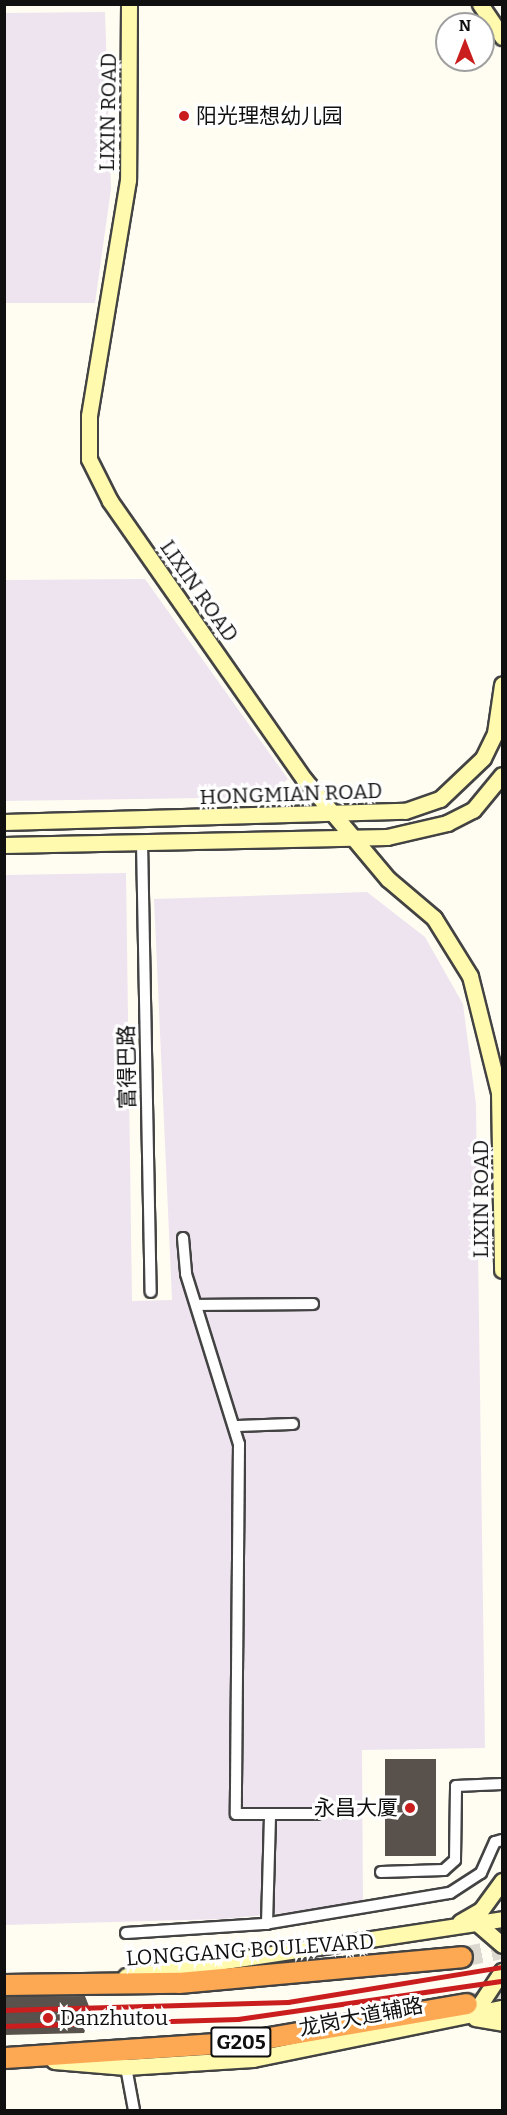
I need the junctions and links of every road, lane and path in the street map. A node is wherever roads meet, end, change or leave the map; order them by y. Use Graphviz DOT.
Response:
graph roads {
  1 [pos="129,4"];
  2 [pos="480,4"];
  3 [pos="502,38"];
  4 [pos="502,685"];
  5 [pos="502,776"];
  6 [pos="334,815"];
  7 [pos="4,822"];
  8 [pos="353,838"];
  9 [pos="141,842"];
  10 [pos="4,844"];
  11 [pos="502,1129"];
  12 [pos="183,1238"];
  13 [pos="502,1270"];
  14 [pos="151,1292"];
  15 [pos="314,1304"];
  16 [pos="196,1305"];
  17 [pos="293,1424"];
  18 [pos="236,1426"];
  19 [pos="502,1784"];
  20 [pos="270,1814"];
  21 [pos="317,1814"];
  22 [pos="502,1840"];
  23 [pos="381,1872"];
  24 [pos="502,1881"];
  25 [pos="502,1919"];
  26 [pos="477,1923"];
  27 [pos="267,1924"];
  28 [pos="438,1930"];
  29 [pos="126,1933"];
  30 [pos="502,1945"];
  31 [pos="462,1957"];
  32 [pos="502,1971"];
  33 [pos="52,1983"];
  34 [pos="4,1985"];
  35 [pos="502,2008"];
  36 [pos="467,2012"];
  37 [pos="502,2023"];
  38 [pos="8,2058"];
  39 [pos="126,2067"];
  40 [pos="134,2110"];
  1 -- 6 [label="main road, LIXIN ROAD"];
  2 -- 3 [label="main road"];
  4 -- 6 [label="main road, HONGMIAN ROAD"];
  5 -- 8 [label="main road, HONGMIAN ROAD"];
  6 -- 7 [label="main road, HONGMIAN ROAD"];
  6 -- 8 [label="main road, LIXIN ROAD"];
  8 -- 9 [label="main road, HONGMIAN ROAD"];
  8 -- 11 [label="main road, LIXIN ROAD"];
  9 -- 10 [label="main road, HONGMIAN ROAD"];
  9 -- 14 [label="street, 富得巴路"];
  11 -- 13 [label="main road, LIXIN ROAD"];
  12 -- 16 [label="street"];
  15 -- 16 [label="street"];
  16 -- 18 [label="street"];
  17 -- 18 [label="street"];
  18 -- 20 [label="street"];
  19 -- 23 [label="street"];
  20 -- 21 [label="street"];
  20 -- 27 [label="street"];
  22 -- 27 [label="street"];
  24 -- 28 [label="main road"];
  25 -- 26 [label="main road"];
  26 -- 28 [label="main road"];
  26 -- 30 [label="main road"];
  27 -- 29 [label="street"];
  28 -- 33 [label="main road"];
  31 -- 33 [label="highway, LONGGANG BOULEVARD"];
  32 -- 36 [label="main road"];
  33 -- 34 [label="highway, LONGGANG BOULEVARD"];
  35 -- 36 [label="main road, 龙岗大道辅路"];
  36 -- 37 [label="main road"];
  36 -- 38 [label="highway, G205"];
  36 -- 39 [label="main road, 龙岗大道辅路"];
  38 -- 39 [label="main road, 龙岗大道辅路"];
  39 -- 40 [label="street"];
}
